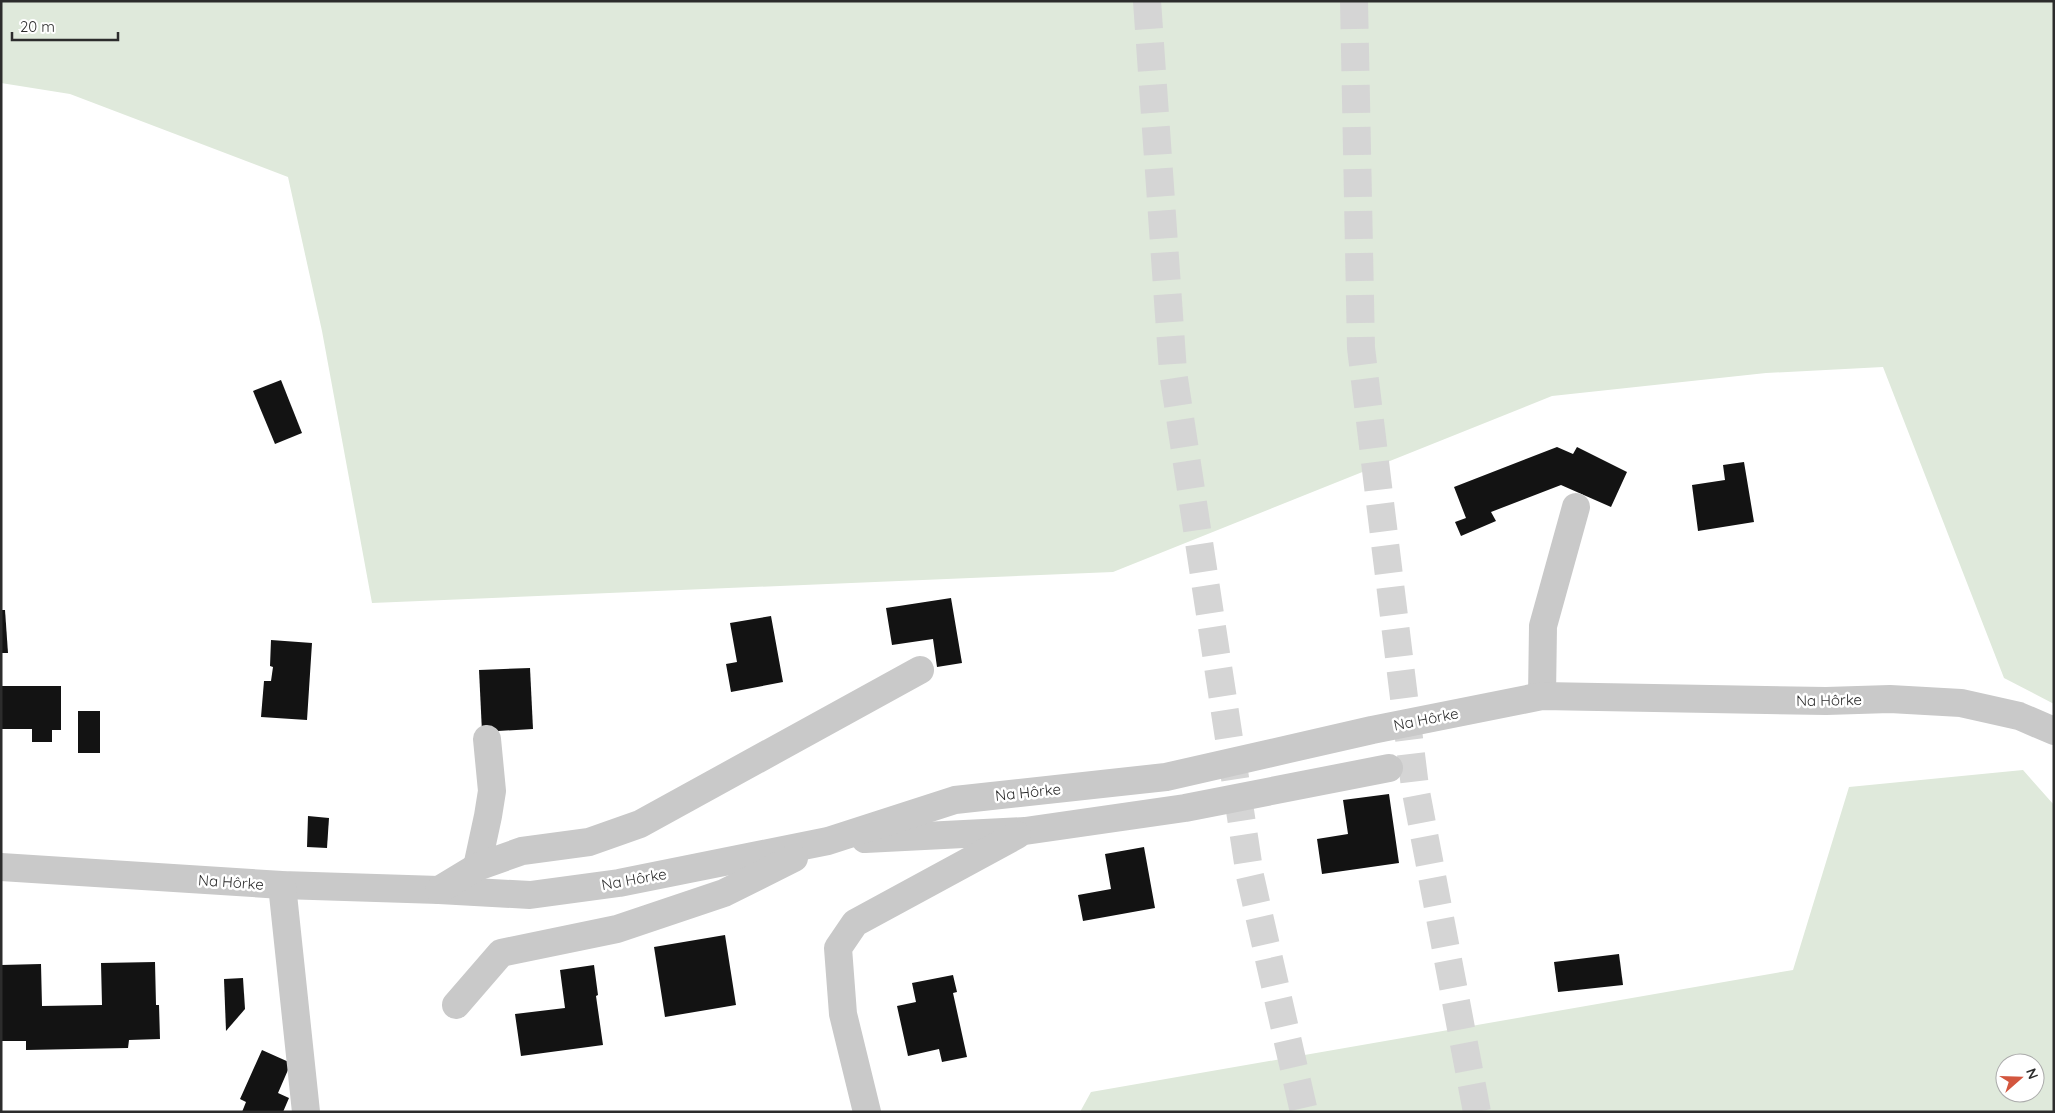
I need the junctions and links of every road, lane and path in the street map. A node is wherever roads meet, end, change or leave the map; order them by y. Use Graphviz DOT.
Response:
graph roads {
  1 [pos="1576,507"];
  2 [pos="920,670"];
  3 [pos="1542,696"];
  4 [pos="2054,732"];
  5 [pos="487,739"];
  6 [pos="1389,768"];
  7 [pos="1025,831"];
  8 [pos="828,842"];
  9 [pos="477,866"];
  10 [pos="1,867"];
  11 [pos="282,885"];
  12 [pos="439,890"];
  13 [pos="456,1005"];
  14 [pos="306,1112"];
  15 [pos="867,1112"];
  1 -- 3 [label="street"];
  2 -- 9 [label="street"];
  3 -- 4 [label="street, Na Hôrke"];
  3 -- 8 [label="street, Na Hôrke"];
  5 -- 9 [label="street"];
  6 -- 7 [label="street"];
  7 -- 8 [label="street"];
  7 -- 15 [label="street"];
  8 -- 12 [label="street, Na Hôrke"];
  8 -- 13 [label="street"];
  9 -- 12 [label="street"];
  10 -- 11 [label="street, Na Hôrke"];
  11 -- 12 [label="street, Na Hôrke"];
  11 -- 14 [label="street"];
}
